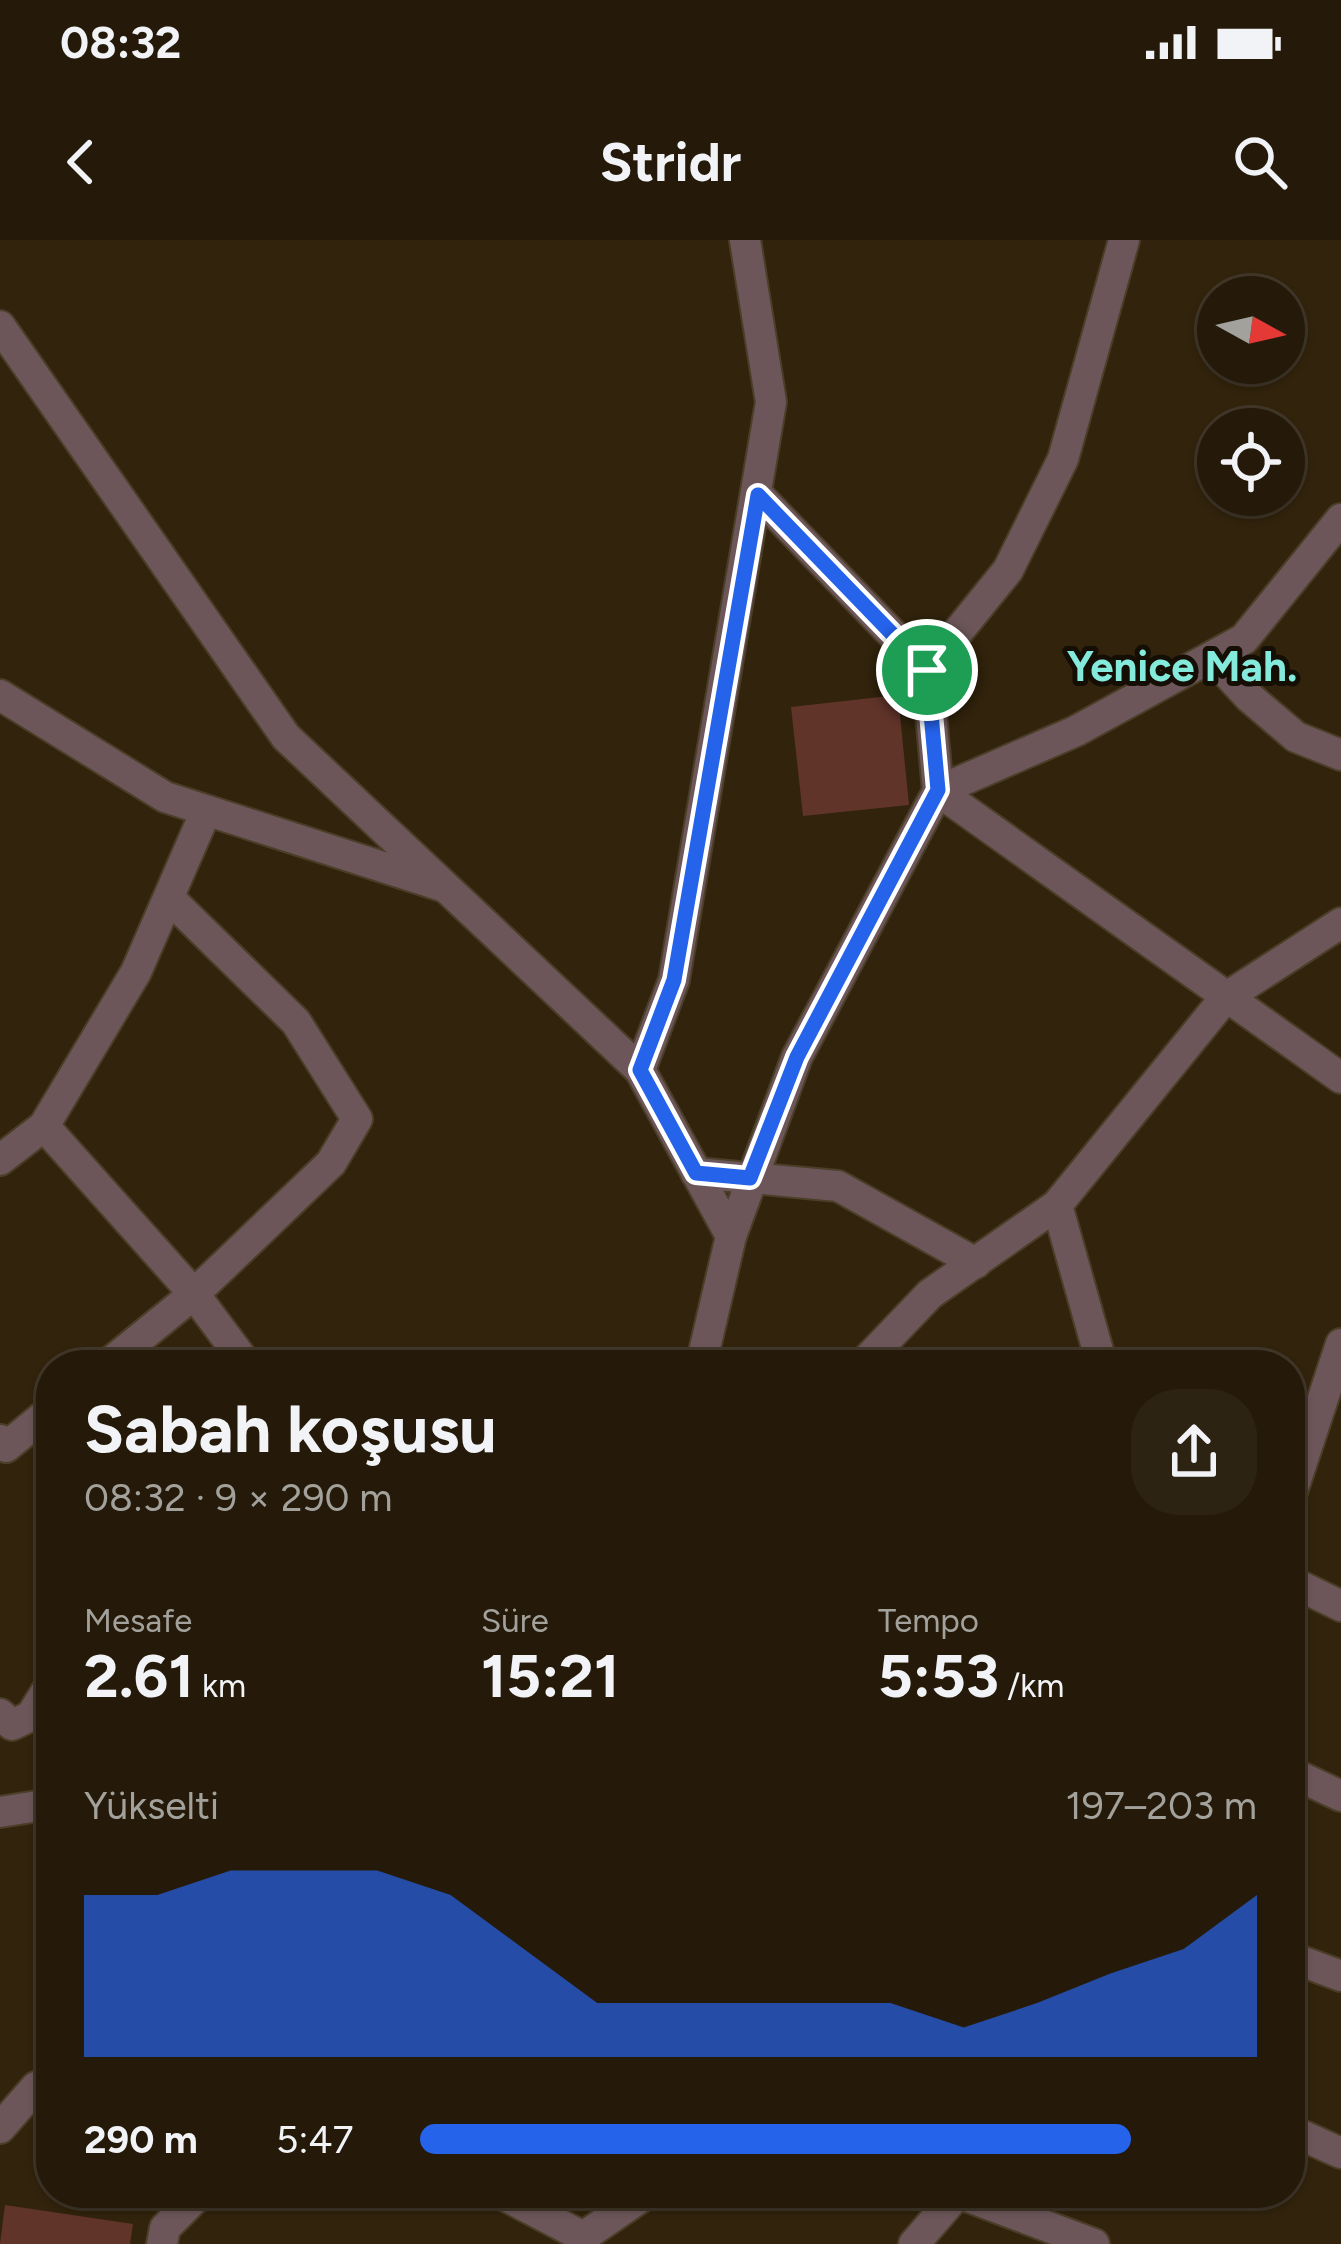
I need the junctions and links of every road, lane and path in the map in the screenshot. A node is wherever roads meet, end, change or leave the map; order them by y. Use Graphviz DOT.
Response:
graph roads {
  1 [pos="745,240"];
  2 [pos="1124,240"];
  3 [pos="0,326"];
  4 [pos="758,495"];
  5 [pos="1341,519"];
  6 [pos="1212,657"];
  7 [pos="927,670"];
  8 [pos="0,695"];
  9 [pos="1341,755"];
  10 [pos="938,790"];
  11 [pos="206,811"];
  12 [pos="446,887"];
  13 [pos="169,898"];
  14 [pos="1341,922"];
  15 [pos="1225,998"];
  16 [pos="640,1070"];
  17 [pos="1341,1078"];
  18 [pos="44,1126"];
  19 [pos="0,1160"];
  20 [pos="696,1173"];
  21 [pos="750,1178"];
  22 [pos="1058,1205"];
  23 [pos="731,1237"];
  24 [pos="976,1262"];
  25 [pos="194,1294"];
  26 [pos="1341,1344"];
  27 [pos="125,1350"];
  28 [pos="237,1350"];
  29 [pos="705,1350"];
  30 [pos="876,1350"];
  31 [pos="1098,1350"];
  32 [pos="36,1423"];
  33 [pos="1328,1429"];
  34 [pos="0,1441"];
  35 [pos="1305,1471"];
  36 [pos="1305,1588"];
  37 [pos="1341,1606"];
  38 [pos="36,1708"];
  39 [pos="0,1714"];
  40 [pos="1305,1779"];
  41 [pos="1341,1796"];
  42 [pos="36,1806"];
  43 [pos="0,1811"];
  44 [pos="1305,1963"];
  45 [pos="1341,1976"];
  46 [pos="36,2087"];
  47 [pos="0,2128"];
  48 [pos="1305,2137"];
  49 [pos="1341,2153"];
  50 [pos="190,2208"];
  51 [pos="528,2208"];
  52 [pos="627,2208"];
  53 [pos="947,2208"];
  54 [pos="998,2208"];
  55 [pos="169,2239"];
  56 [pos="923,2240"];
  57 [pos="582,2241"];
  58 [pos="1094,2244"];
  1 -- 4 [label="street"];
  2 -- 7 [label="street"];
  3 -- 12 [label="street"];
  4 -- 7 [label="street"];
  4 -- 16 [label="street"];
  5 -- 6 [label="street"];
  6 -- 9 [label="street"];
  6 -- 10 [label="street"];
  7 -- 10 [label="street"];
  8 -- 11 [label="street"];
  10 -- 15 [label="street"];
  10 -- 21 [label="street"];
  11 -- 12 [label="street"];
  11 -- 13 [label="street"];
  12 -- 16 [label="street"];
  13 -- 18 [label="street"];
  13 -- 25 [label="street"];
  14 -- 15 [label="street"];
  15 -- 17 [label="street"];
  15 -- 22 [label="street"];
  16 -- 20 [label="street"];
  18 -- 19 [label="street"];
  18 -- 25 [label="street"];
  20 -- 21 [label="street"];
  20 -- 23 [label="street"];
  21 -- 23 [label="street"];
  21 -- 24 [label="street"];
  22 -- 24 [label="street"];
  22 -- 31 [label="street"];
  23 -- 29 [label="street"];
  24 -- 30 [label="street"];
  25 -- 27 [label="street"];
  25 -- 28 [label="street"];
  26 -- 33 [label="street"];
  32 -- 34 [label="street"];
  33 -- 35 [label="street"];
  36 -- 37 [label="street"];
  38 -- 39 [label="street"];
  40 -- 41 [label="street"];
  42 -- 43 [label="street"];
  44 -- 45 [label="street"];
  46 -- 47 [label="street"];
  48 -- 49 [label="street"];
  50 -- 55 [label="street"];
  51 -- 57 [label="street"];
  52 -- 57 [label="street"];
  53 -- 56 [label="street"];
  54 -- 58 [label="street"];
}
